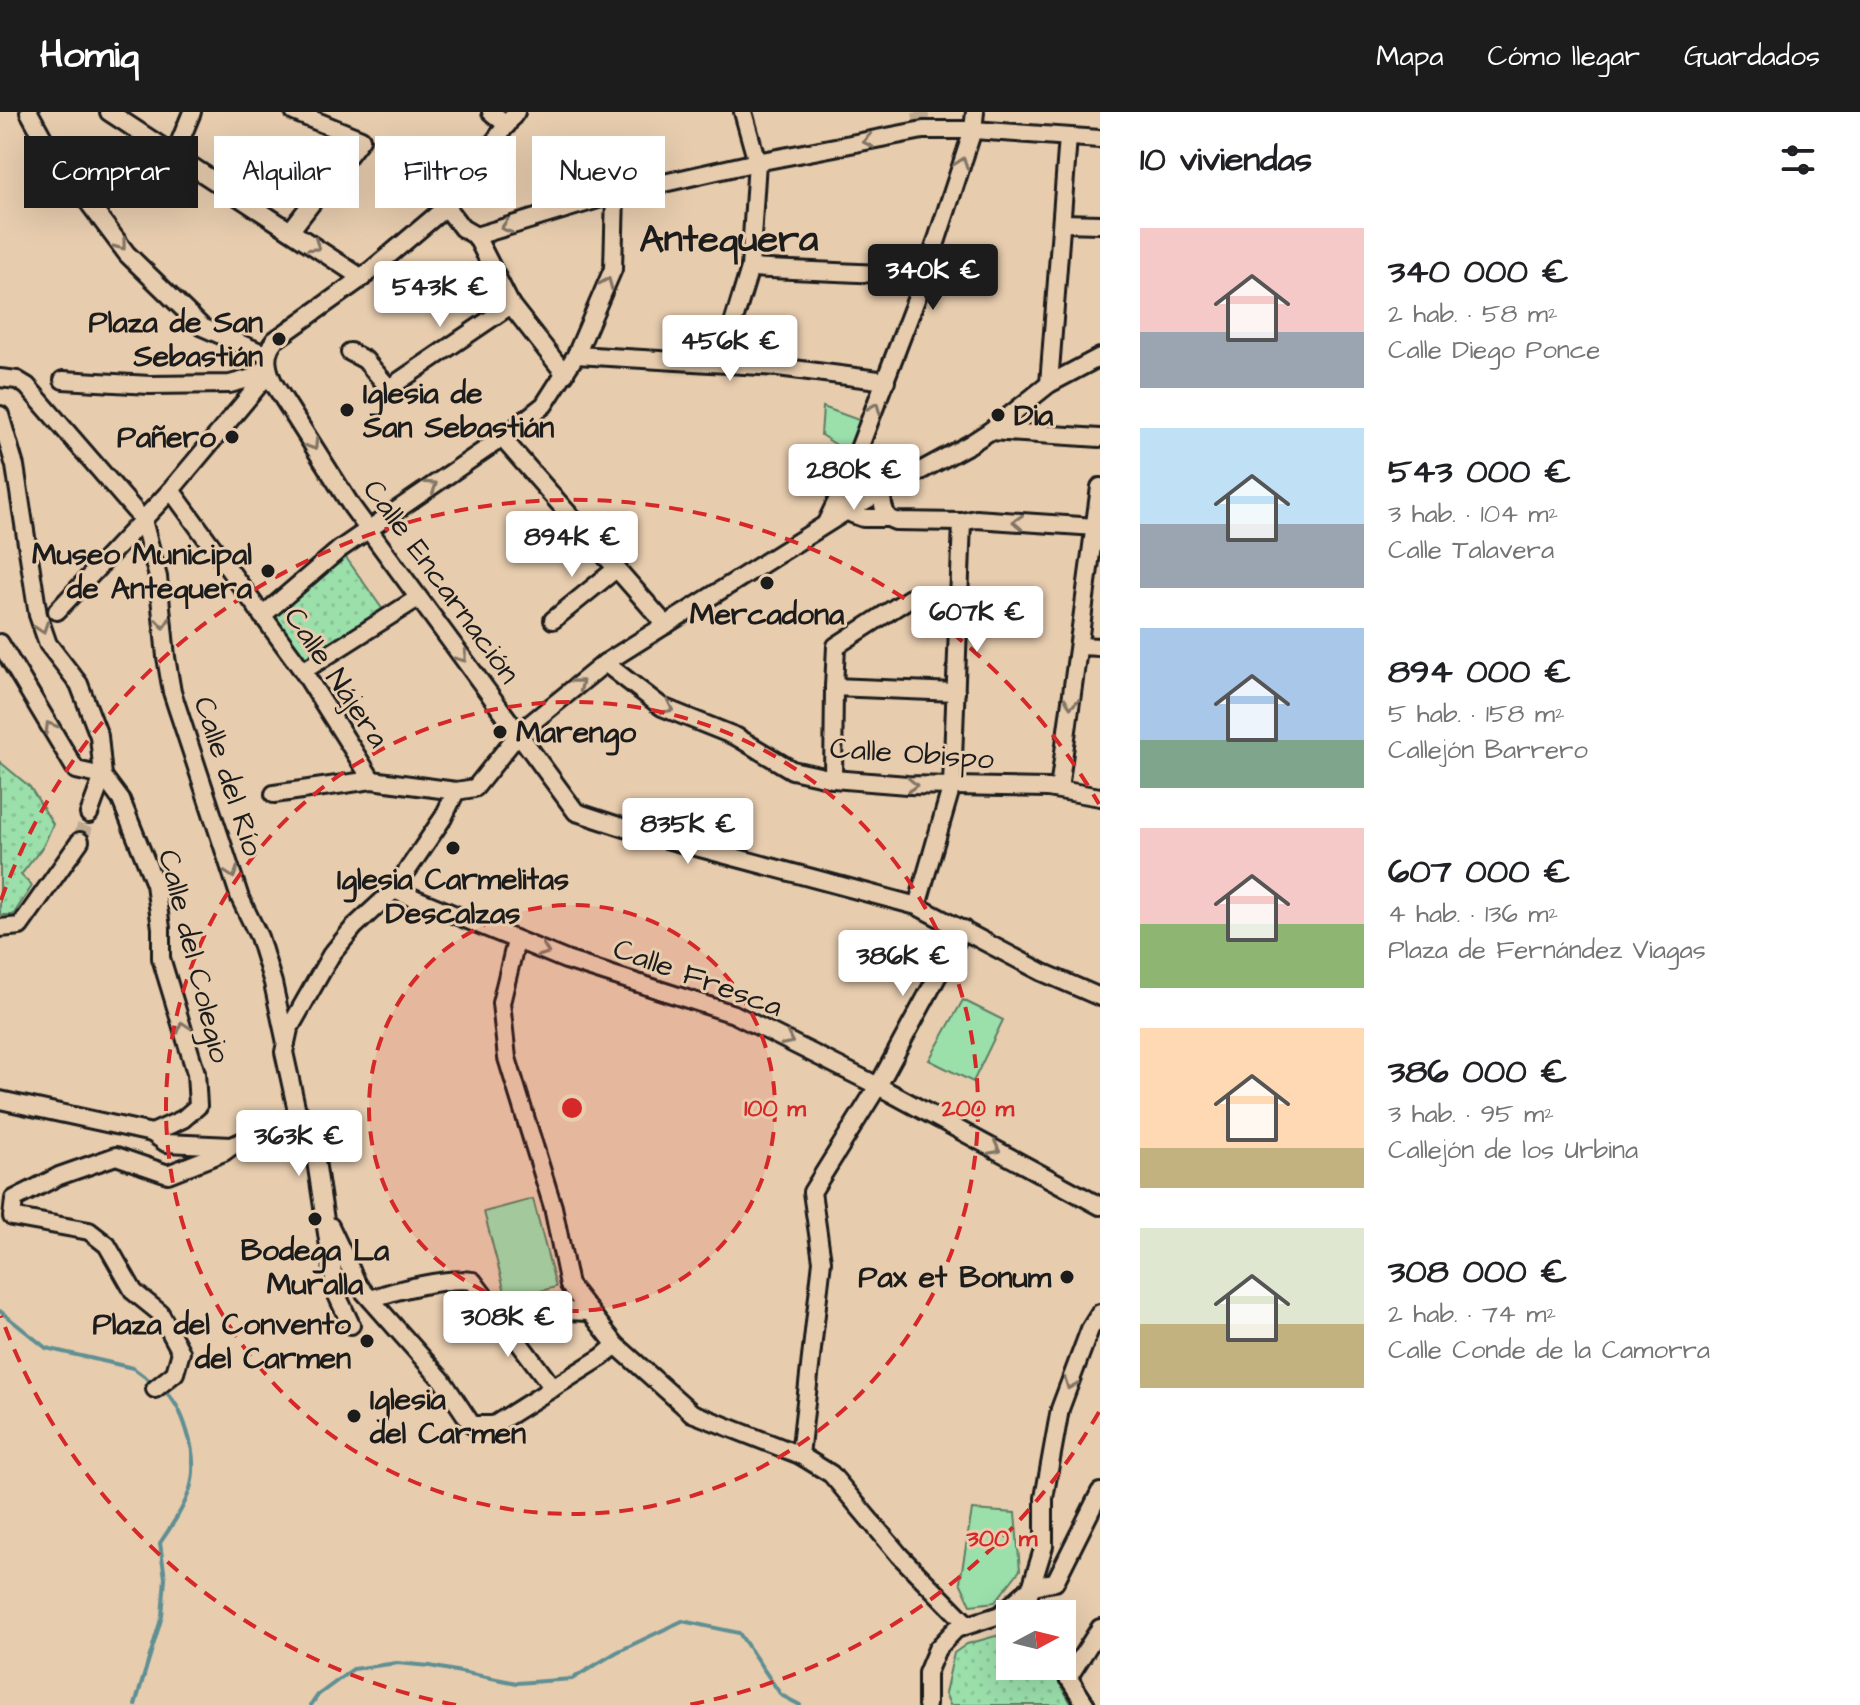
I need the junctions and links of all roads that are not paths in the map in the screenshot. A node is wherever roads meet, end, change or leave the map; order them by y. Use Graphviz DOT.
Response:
graph roads {
  1 [pos="29,112"];
  2 [pos="109,112"];
  3 [pos="192,112"];
  4 [pos="294,112"];
  5 [pos="491,112"];
  6 [pos="743,112"];
  7 [pos="975,112"];
  8 [pos="127,118"];
  9 [pos="512,118"];
  10 [pos="973,130"];
  11 [pos="149,136"];
  12 [pos="182,136"];
  13 [pos="499,136"];
  14 [pos="1068,137"];
  15 [pos="1100,139"];
  16 [pos="757,162"];
  17 [pos="198,171"];
  18 [pos="665,183"];
  19 [pos="445,208"];
  20 [pos="447,208"];
  21 [pos="569,208"];
  22 [pos="615,208"];
  23 [pos="1062,223"];
  24 [pos="1100,224"];
  25 [pos="291,230"];
  26 [pos="476,236"];
  27 [pos="750,268"];
  28 [pos="925,276"];
  29 [pos="362,278"];
  30 [pos="511,305"];
  31 [pos="350,352"];
  32 [pos="576,355"];
  33 [pos="1100,357"];
  34 [pos="721,363"];
  35 [pos="269,368"];
  36 [pos="565,374"];
  37 [pos="0,378"];
  38 [pos="63,380"];
  39 [pos="886,381"];
  40 [pos="1049,384"];
  41 [pos="0,415"];
  42 [pos="990,431"];
  43 [pos="502,438"];
  44 [pos="1100,438"];
  45 [pos="847,480"];
  46 [pos="1100,487"];
  47 [pos="171,490"];
  48 [pos="883,491"];
  49 [pos="850,509"];
  50 [pos="888,518"];
  51 [pos="143,520"];
  52 [pos="962,522"];
  53 [pos="825,524"];
  54 [pos="367,529"];
  55 [pos="1097,535"];
  56 [pos="616,569"];
  57 [pos="418,598"];
  58 [pos="959,600"];
  59 [pos="57,611"];
  60 [pos="262,616"];
  61 [pos="553,620"];
  62 [pos="666,625"];
  63 [pos="0,643"];
  64 [pos="1080,646"];
  65 [pos="1100,647"];
  66 [pos="605,663"];
  67 [pos="303,671"];
  68 [pos="834,687"];
  69 [pos="956,692"];
  70 [pos="519,733"];
  71 [pos="103,776"];
  72 [pos="833,779"];
  73 [pos="372,780"];
  74 [pos="952,785"];
  75 [pos="1059,789"];
  76 [pos="456,791"];
  77 [pos="274,794"];
  78 [pos="1100,797"];
  79 [pos="89,814"];
  80 [pos="80,841"];
  81 [pos="394,890"];
  82 [pos="917,906"];
  83 [pos="0,928"];
  84 [pos="963,929"];
  85 [pos="516,941"];
  86 [pos="1100,997"];
  87 [pos="286,1043"];
  88 [pos="878,1086"];
  89 [pos="0,1100"];
  90 [pos="299,1115"];
  91 [pos="152,1133"];
  92 [pos="232,1146"];
  93 [pos="1100,1206"];
  94 [pos="7,1207"];
  95 [pos="326,1220"];
  96 [pos="371,1299"];
  97 [pos="495,1308"];
  98 [pos="590,1312"];
  99 [pos="1100,1313"];
  100 [pos="351,1325"];
  101 [pos="616,1345"];
  102 [pos="553,1388"];
  103 [pos="155,1389"];
  104 [pos="800,1455"];
  105 [pos="1100,1492"];
  106 [pos="1032,1586"];
  107 [pos="1027,1600"];
  108 [pos="996,1623"];
  109 [pos="967,1624"];
  110 [pos="1100,1628"];
  111 [pos="1076,1657"];
  112 [pos="1069,1680"];
  113 [pos="927,1705"];
  114 [pos="1086,1705"];
  1 -- 35 [label="street, one-way"];
  2 -- 8 [label="street"];
  3 -- 12 [label="street"];
  4 -- 25 [label="street"];
  5 -- 9 [label="street"];
  6 -- 16 [label="street"];
  7 -- 10 [label="street"];
  8 -- 11 [label="street"];
  9 -- 13 [label="street"];
  10 -- 14 [label="street"];
  10 -- 16 [label="street, one-way"];
  28 -- 10 [label="street, one-way"];
  14 -- 15 [label="street"];
  14 -- 23 [label="street"];
  16 -- 18 [label="street"];
  16 -- 27 [label="street"];
  17 -- 25 [label="street"];
  19 -- 29 [label="street"];
  20 -- 26 [label="street"];
  21 -- 26 [label="street, one-way"];
  32 -- 22 [label="street, one-way"];
  23 -- 24 [label="street"];
  23 -- 40 [label="street"];
  25 -- 29 [label="street, one-way"];
  26 -- 30 [label="street"];
  27 -- 28 [label="street"];
  27 -- 34 [label="street"];
  28 -- 39 [label="street"];
  29 -- 35 [label="street"];
  30 -- 31 [label="street"];
  30 -- 36 [label="street"];
  32 -- 34 [label="street"];
  32 -- 36 [label="street"];
  33 -- 40 [label="street"];
  34 -- 39 [label="street"];
  35 -- 38 [label="street"];
  35 -- 47 [label="street"];
  35 -- 54 [label="street, Calle Encarnación, one-way"];
  36 -- 43 [label="street"];
  37 -- 51 [label="street"];
  45 -- 39 [label="street, one-way"];
  40 -- 42 [label="street"];
  41 -- 71 [label="street, one-way"];
  42 -- 44 [label="street"];
  42 -- 48 [label="street"];
  54 -- 43 [label="street, one-way"];
  43 -- 56 [label="street"];
  45 -- 49 [label="street"];
  45 -- 53 [label="street"];
  46 -- 55 [label="street"];
  47 -- 51 [label="street"];
  47 -- 60 [label="street, Calle Nájera"];
  48 -- 49 [label="street"];
  48 -- 50 [label="street"];
  49 -- 50 [label="street"];
  49 -- 53 [label="street"];
  50 -- 52 [label="street"];
  51 -- 59 [label="street"];
  51 -- 87 [label="street, Calle del Río, one-way"];
  55 -- 52 [label="street, one-way"];
  52 -- 58 [label="street"];
  53 -- 62 [label="street"];
  54 -- 57 [label="street, Calle Encarnación"];
  54 -- 60 [label="street"];
  55 -- 64 [label="street"];
  56 -- 61 [label="street"];
  56 -- 62 [label="street"];
  57 -- 67 [label="street"];
  57 -- 70 [label="street, Calle Encarnación, one-way"];
  58 -- 68 [label="street"];
  58 -- 69 [label="street"];
  60 -- 67 [label="street, Calle Nájera"];
  62 -- 66 [label="street"];
  71 -- 63 [label="street, one-way"];
  64 -- 65 [label="street"];
  64 -- 75 [label="street, one-way"];
  70 -- 66 [label="street, one-way"];
  66 -- 72 [label="street, Calle Obispo, one-way"];
  67 -- 73 [label="street, Calle Nájera"];
  68 -- 69 [label="street"];
  68 -- 72 [label="street"];
  69 -- 74 [label="street"];
  70 -- 76 [label="street"];
  70 -- 82 [label="street, Calle Encarnación"];
  71 -- 79 [label="street"];
  91 -- 71 [label="street, Calle del Colegio, one-way"];
  72 -- 74 [label="street, Calle Obispo, one-way"];
  73 -- 76 [label="street"];
  73 -- 77 [label="street"];
  74 -- 75 [label="street, Calle Obispo"];
  74 -- 82 [label="street"];
  75 -- 78 [label="street, Calle Obispo"];
  76 -- 81 [label="street"];
  80 -- 83 [label="street"];
  81 -- 85 [label="street, Calle Fresca"];
  81 -- 87 [label="street"];
  82 -- 84 [label="street, Calle Encarnación"];
  84 -- 86 [label="street, Calle Encarnación"];
  84 -- 88 [label="street"];
  85 -- 88 [label="street, Calle Fresca, one-way"];
  85 -- 98 [label="street"];
  87 -- 90 [label="street, Calle del Río"];
  88 -- 93 [label="street, Calle Fresca, one-way"];
  88 -- 104 [label="street"];
  89 -- 91 [label="street"];
  90 -- 92 [label="street"];
  90 -- 95 [label="street, Calle del Río"];
  91 -- 92 [label="street"];
  92 -- 94 [label="street"];
  94 -- 103 [label="street"];
  95 -- 96 [label="street"];
  95 -- 100 [label="street"];
  96 -- 97 [label="street"];
  96 -- 102 [label="street"];
  97 -- 98 [label="street"];
  97 -- 102 [label="street"];
  98 -- 101 [label="street"];
  99 -- 106 [label="street, one-way"];
  101 -- 102 [label="street"];
  101 -- 104 [label="street"];
  104 -- 109 [label="street"];
  105 -- 106 [label="street"];
  106 -- 107 [label="street"];
  106 -- 109 [label="street"];
  108 -- 109 [label="street"];
  109 -- 113 [label="street"];
  110 -- 111 [label="street"];
  112 -- 114 [label="street"];
}
